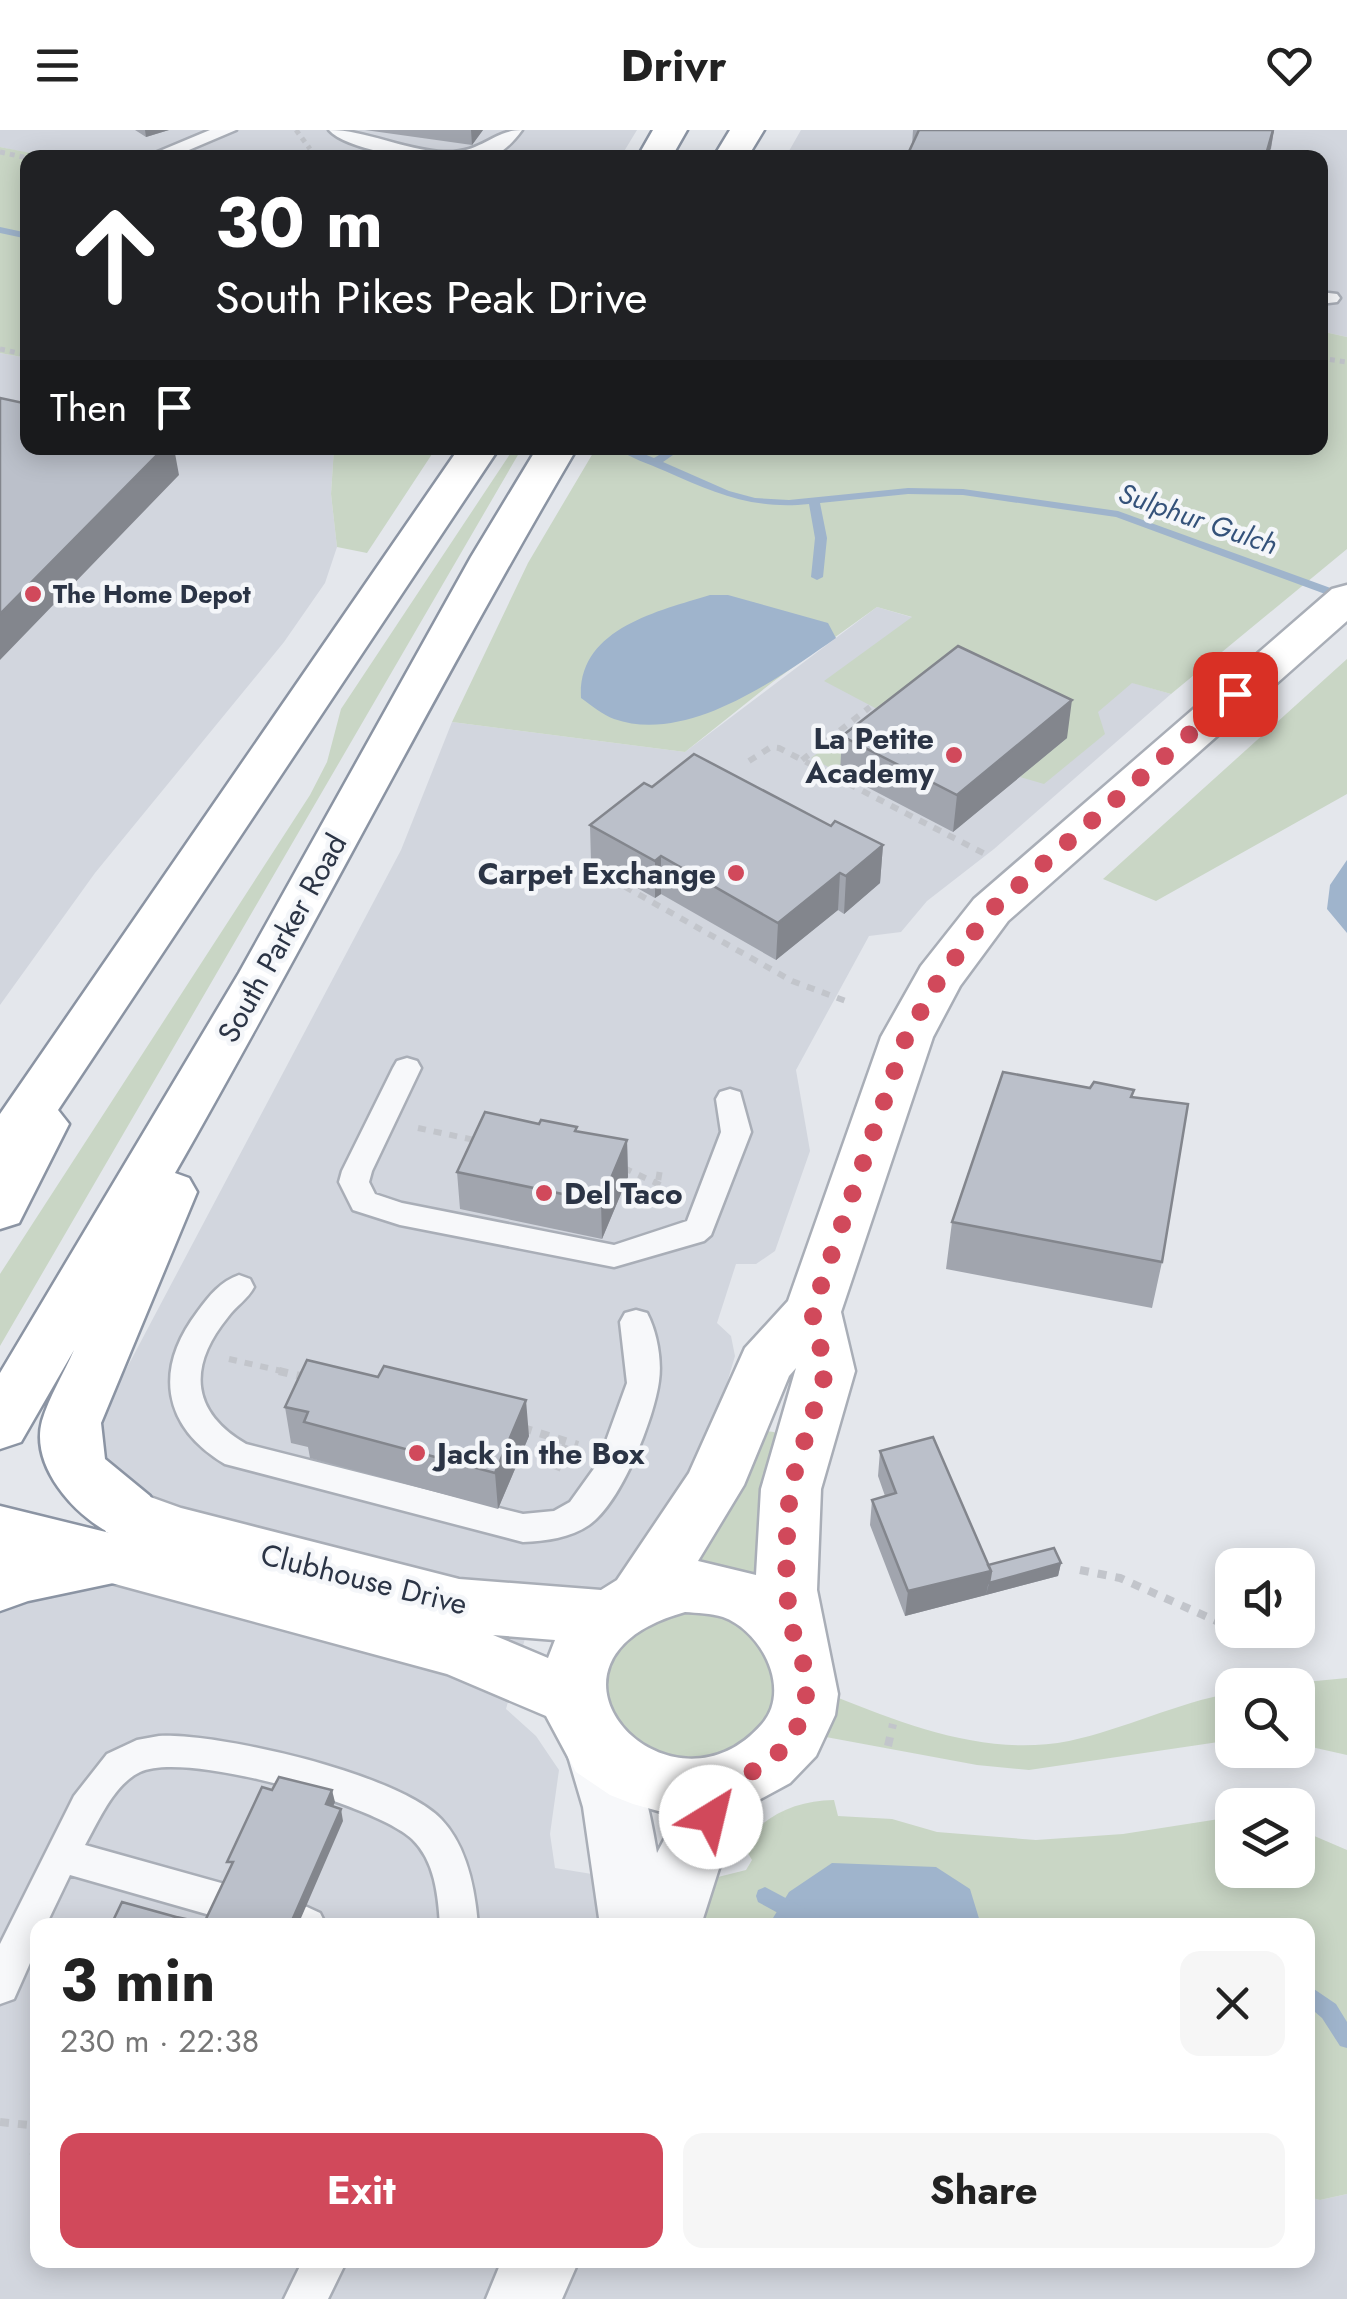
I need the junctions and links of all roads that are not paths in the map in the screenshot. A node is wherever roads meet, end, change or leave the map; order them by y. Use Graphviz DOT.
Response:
graph roads {
  1 [pos="190,130"];
  2 [pos="226,130"];
  3 [pos="338,130"];
  4 [pos="513,130"];
  5 [pos="158,150"];
  6 [pos="172,150"];
  7 [pos="446,150"];
  8 [pos="496,150"];
  9 [pos="474,455"];
  10 [pos="553,455"];
  11 [pos="1347,598"];
  12 [pos="264,973"];
  13 [pos="95,1019"];
  14 [pos="407,1068"];
  15 [pos="730,1099"];
  16 [pos="0,1155"];
  17 [pos="0,1209"];
  18 [pos="239,1286"];
  19 [pos="812,1312"];
  20 [pos="636,1322"];
  21 [pos="0,1425"];
  22 [pos="0,1531"];
  23 [pos="121,1537"];
  24 [pos="0,1586"];
  25 [pos="623,1606"];
  26 [pos="795,1643"];
  27 [pos="587,1725"];
  28 [pos="728,1784"];
  29 [pos="62,1856"];
  30 [pos="32,1918"];
  31 [pos="282,1918"];
  32 [pos="458,1918"];
  33 [pos="633,1918"];
  34 [pos="668,1918"];
  35 [pos="30,1923"];
  36 [pos="0,1986"];
  37 [pos="322,2268"];
  38 [pos="538,2268"];
  39 [pos="305,2299"];
  40 [pos="524,2299"];
  1 -- 5 [label="lane"];
  2 -- 6 [label="lane"];
  3 -- 7 [label="lane"];
  4 -- 8 [label="lane"];
  9 -- 13 [label="main road"];
  10 -- 12 [label="main road, South Parker Road"];
  11 -- 19 [label="main road"];
  12 -- 21 [label="main road, South Parker Road"];
  12 -- 23 [label="main road"];
  13 -- 16 [label="main road"];
  13 -- 17 [label="main road"];
  14 -- 15 [label="lane"];
  18 -- 20 [label="lane"];
  19 -- 25 [label="main road"];
  19 -- 26 [label="main road"];
  22 -- 23 [label="main road"];
  23 -- 24 [label="main road"];
  23 -- 25 [label="main road, Clubhouse Drive"];
  23 -- 27 [label="main road, Clubhouse Drive"];
  25 -- 26 [label="main road"];
  25 -- 27 [label="main road"];
  26 -- 28 [label="main road"];
  27 -- 28 [label="main road"];
  27 -- 33 [label="street"];
  28 -- 34 [label="street"];
  29 -- 30 [label="lane"];
  29 -- 31 [label="lane"];
  29 -- 32 [label="lane"];
  35 -- 36 [label="lane"];
  37 -- 39 [label="lane"];
  38 -- 40 [label="street"];
}
